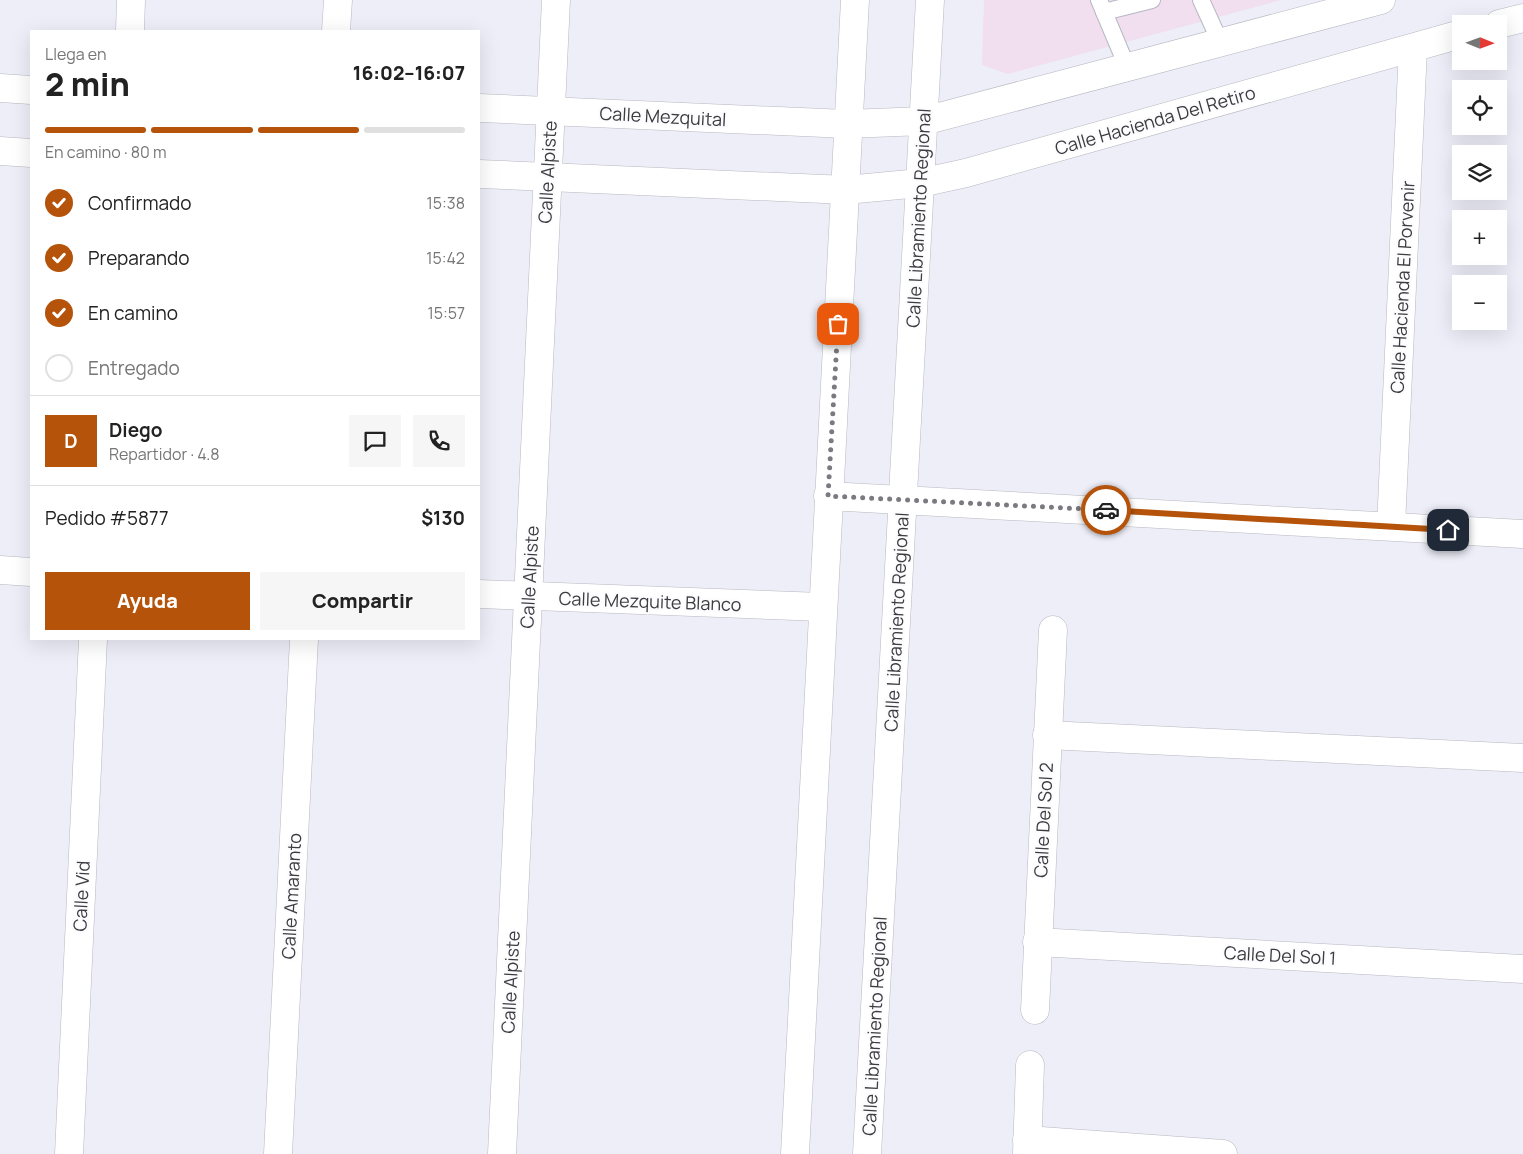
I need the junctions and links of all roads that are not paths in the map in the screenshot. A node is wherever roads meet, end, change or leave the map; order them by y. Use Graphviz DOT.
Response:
graph roads {
  1 [pos="131,0"];
  2 [pos="338,0"];
  3 [pos="556,0"];
  4 [pos="855,0"];
  5 [pos="930,0"];
  6 [pos="1152,0"];
  7 [pos="1201,0"];
  8 [pos="1381,0"];
  9 [pos="1102,6"];
  10 [pos="1523,18"];
  11 [pos="1508,22"];
  12 [pos="130,30"];
  13 [pos="336,30"];
  14 [pos="1452,37"];
  15 [pos="1221,44"];
  16 [pos="1413,48"];
  17 [pos="1128,69"];
  18 [pos="0,88"];
  19 [pos="30,90"];
  20 [pos="480,108"];
  21 [pos="550,111"];
  22 [pos="924,121"];
  23 [pos="847,124"];
  24 [pos="0,151"];
  25 [pos="30,153"];
  26 [pos="480,174"];
  27 [pos="546,177"];
  28 [pos="920,183"];
  29 [pos="846,190"];
  30 [pos="828,496"];
  31 [pos="903,498"];
  32 [pos="1391,526"];
  33 [pos="1523,534"];
  34 [pos="0,570"];
  35 [pos="30,572"];
  36 [pos="480,594"];
  37 [pos="529,596"];
  38 [pos="822,607"];
  39 [pos="1053,630"];
  40 [pos="93,640"];
  41 [pos="304,640"];
  42 [pos="1047,735"];
  43 [pos="1523,758"];
  44 [pos="1037,942"];
  45 [pos="1523,968"];
  46 [pos="1035,1010"];
  47 [pos="1030,1065"];
  48 [pos="1027,1147"];
  49 [pos="69,1154"];
  50 [pos="278,1154"];
  51 [pos="502,1154"];
  52 [pos="795,1154"];
  53 [pos="867,1154"];
  54 [pos="1223,1154"];
  1 -- 12 [label="street"];
  2 -- 13 [label="street"];
  3 -- 21 [label="street, Calle Alpiste"];
  4 -- 23 [label="street"];
  5 -- 22 [label="street, Calle Libramiento Regional"];
  6 -- 9 [label="lane"];
  7 -- 15 [label="lane"];
  8 -- 15 [label="street"];
  9 -- 17 [label="lane"];
  10 -- 11 [label="street"];
  14 -- 16 [label="street, Calle Hacienda Del Retiro"];
  15 -- 17 [label="street"];
  16 -- 28 [label="street, Calle Hacienda Del Retiro"];
  16 -- 32 [label="street, Calle Hacienda El Porvenir"];
  17 -- 22 [label="street"];
  18 -- 19 [label="street"];
  20 -- 21 [label="street, Calle Mezquital"];
  21 -- 23 [label="street, Calle Mezquital"];
  21 -- 27 [label="street, Calle Alpiste"];
  22 -- 23 [label="street"];
  22 -- 28 [label="street, Calle Libramiento Regional"];
  23 -- 29 [label="street"];
  24 -- 25 [label="street"];
  26 -- 27 [label="street"];
  27 -- 29 [label="street"];
  27 -- 37 [label="street, Calle Alpiste"];
  28 -- 29 [label="street, Calle Hacienda Del Retiro"];
  28 -- 31 [label="street, Calle Libramiento Regional"];
  29 -- 30 [label="street"];
  30 -- 31 [label="street"];
  30 -- 38 [label="street"];
  31 -- 32 [label="street"];
  31 -- 53 [label="street, Calle Libramiento Regional"];
  32 -- 33 [label="street"];
  34 -- 35 [label="street"];
  36 -- 37 [label="street, Calle Mezquite Blanco"];
  37 -- 38 [label="street, Calle Mezquite Blanco"];
  37 -- 51 [label="street, Calle Alpiste"];
  38 -- 52 [label="street"];
  39 -- 42 [label="street, Calle Del Sol 2"];
  40 -- 49 [label="street, Calle Vid"];
  41 -- 50 [label="street, Calle Amaranto"];
  42 -- 43 [label="street"];
  42 -- 44 [label="street, Calle Del Sol 2"];
  44 -- 45 [label="street, Calle Del Sol 1"];
  44 -- 46 [label="street, Calle Del Sol 2"];
  47 -- 48 [label="street"];
  48 -- 54 [label="street"];
}
